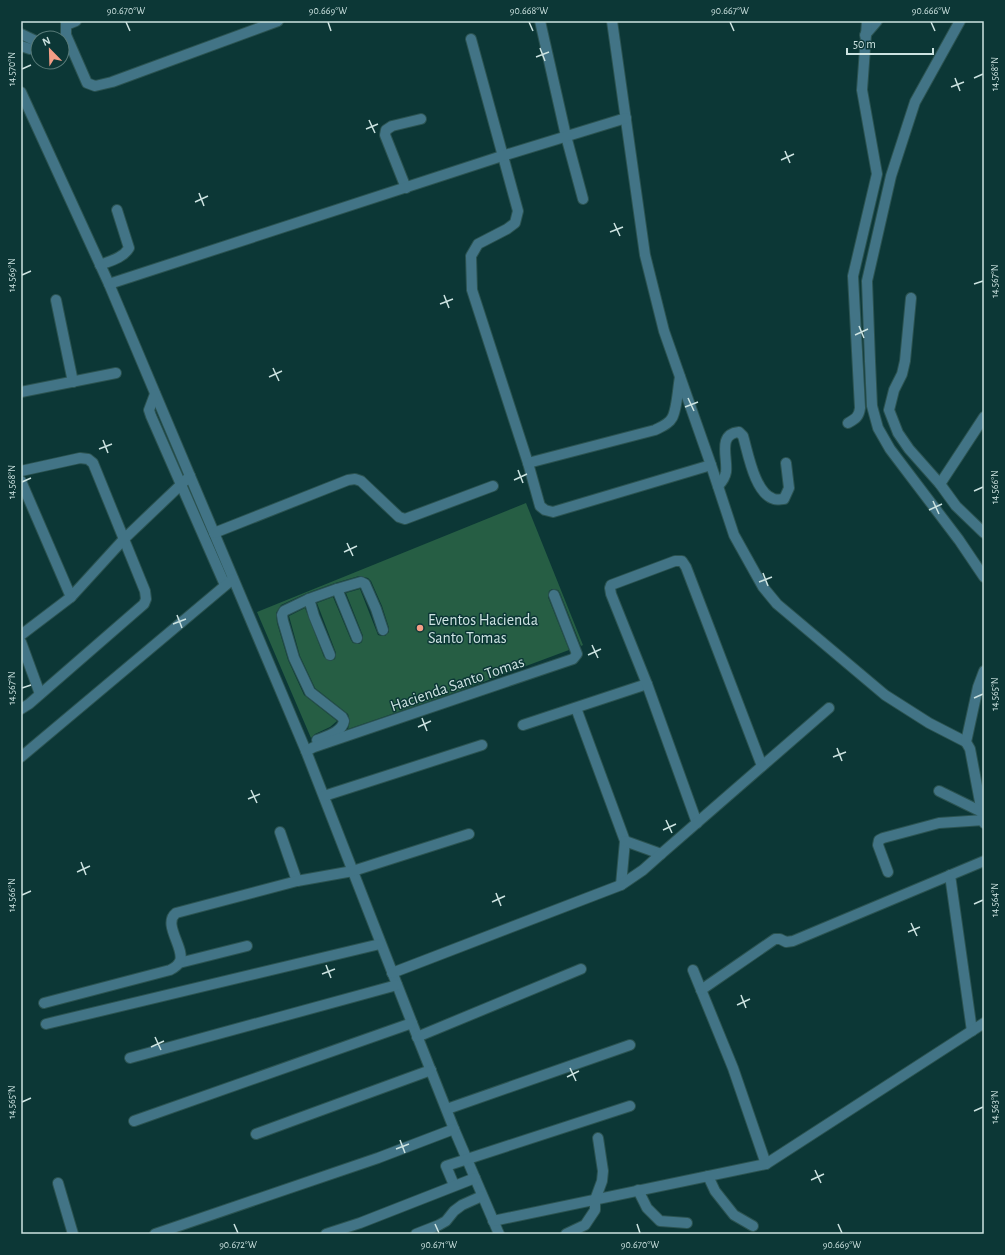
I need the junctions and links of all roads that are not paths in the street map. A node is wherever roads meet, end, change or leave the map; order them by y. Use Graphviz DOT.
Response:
graph roads {
  1 [pos="76,21"];
  2 [pos="278,21"];
  3 [pos="540,21"];
  4 [pos="612,21"];
  5 [pos="867,21"];
  6 [pos="877,21"];
  7 [pos="960,21"];
  8 [pos="64,30"];
  9 [pos="865,35"];
  10 [pos="471,39"];
  11 [pos="70,44"];
  12 [pos="21,92"];
  13 [pos="626,118"];
  14 [pos="421,120"];
  15 [pos="566,136"];
  16 [pos="502,156"];
  17 [pos="877,174"];
  18 [pos="892,176"];
  19 [pos="406,188"];
  20 [pos="583,199"];
  21 [pos="117,210"];
  22 [pos="100,265"];
  23 [pos="109,284"];
  24 [pos="911,298"];
  25 [pos="56,300"];
  26 [pos="116,373"];
  27 [pos="680,376"];
  28 [pos="73,382"];
  29 [pos="21,392"];
  30 [pos="155,394"];
  31 [pos="984,417"];
  32 [pos="848,423"];
  33 [pos="786,463"];
  34 [pos="528,464"];
  35 [pos="711,465"];
  36 [pos="21,472"];
  37 [pos="190,476"];
  38 [pos="21,481"];
  39 [pos="182,484"];
  40 [pos="940,484"];
  41 [pos="493,486"];
  42 [pos="718,486"];
  43 [pos="984,532"];
  44 [pos="214,533"];
  45 [pos="124,539"];
  46 [pos="984,577"];
  47 [pos="229,582"];
  48 [pos="337,589"];
  49 [pos="554,595"];
  50 [pos="71,597"];
  51 [pos="309,599"];
  52 [pos="383,630"];
  53 [pos="21,635"];
  54 [pos="357,638"];
  55 [pos="21,642"];
  56 [pos="330,655"];
  57 [pos="984,671"];
  58 [pos="647,684"];
  59 [pos="40,694"];
  60 [pos="576,708"];
  61 [pos="829,708"];
  62 [pos="21,709"];
  63 [pos="523,725"];
  64 [pos="966,742"];
  65 [pos="482,745"];
  66 [pos="305,748"];
  67 [pos="21,757"];
  68 [pos="762,766"];
  69 [pos="939,791"];
  70 [pos="324,796"];
  71 [pos="984,817"];
  72 [pos="697,824"];
  73 [pos="280,832"];
  74 [pos="469,834"];
  75 [pos="624,841"];
  76 [pos="662,854"];
  77 [pos="984,861"];
  78 [pos="353,871"];
  79 [pos="888,872"];
  80 [pos="950,875"];
  81 [pos="297,881"];
  82 [pos="621,885"];
  83 [pos="380,944"];
  84 [pos="248,946"];
  85 [pos="179,963"];
  86 [pos="581,969"];
  87 [pos="693,970"];
  88 [pos="392,973"];
  89 [pos="397,985"];
  90 [pos="701,990"];
  91 [pos="44,1003"];
  92 [pos="412,1023"];
  93 [pos="984,1023"];
  94 [pos="46,1024"];
  95 [pos="972,1031"];
  96 [pos="417,1037"];
  97 [pos="630,1045"];
  98 [pos="130,1058"];
  99 [pos="431,1070"];
  100 [pos="630,1106"];
  101 [pos="447,1109"];
  102 [pos="134,1121"];
  103 [pos="454,1129"];
  104 [pos="256,1134"];
  105 [pos="598,1138"];
  106 [pos="467,1159"];
  107 [pos="766,1164"];
  108 [pos="708,1176"];
  109 [pos="474,1178"];
  110 [pos="58,1183"];
  111 [pos="454,1185"];
  112 [pos="638,1190"];
  113 [pos="482,1196"];
  114 [pos="594,1200"];
  115 [pos="493,1221"];
  116 [pos="688,1223"];
  117 [pos="753,1226"];
  118 [pos="72,1234"];
  119 [pos="154,1234"];
  120 [pos="326,1234"];
  121 [pos="416,1234"];
  122 [pos="498,1234"];
  123 [pos="566,1234"];
  1 -- 8 [label="street"];
  2 -- 11 [label="street"];
  3 -- 15 [label="street"];
  4 -- 13 [label="street"];
  5 -- 9 [label="street"];
  6 -- 9 [label="street"];
  7 -- 18 [label="street"];
  9 -- 17 [label="street"];
  10 -- 16 [label="street"];
  12 -- 22 [label="street"];
  13 -- 15 [label="street"];
  13 -- 27 [label="street"];
  14 -- 19 [label="street"];
  15 -- 16 [label="street"];
  15 -- 20 [label="street"];
  16 -- 19 [label="street"];
  16 -- 34 [label="street"];
  17 -- 18 [label="street"];
  17 -- 32 [label="street"];
  18 -- 46 [label="street"];
  19 -- 23 [label="street"];
  21 -- 22 [label="street"];
  22 -- 23 [label="street"];
  23 -- 30 [label="street"];
  24 -- 40 [label="street"];
  25 -- 28 [label="street"];
  26 -- 28 [label="street"];
  27 -- 34 [label="street"];
  27 -- 35 [label="street"];
  28 -- 29 [label="street"];
  30 -- 37 [label="street"];
  30 -- 39 [label="street"];
  31 -- 40 [label="street"];
  33 -- 42 [label="street"];
  34 -- 35 [label="street"];
  35 -- 42 [label="street"];
  36 -- 45 [label="street"];
  37 -- 39 [label="street"];
  37 -- 44 [label="street"];
  38 -- 50 [label="street"];
  39 -- 45 [label="street"];
  39 -- 47 [label="street"];
  40 -- 43 [label="street"];
  41 -- 44 [label="street"];
  42 -- 64 [label="street"];
  44 -- 47 [label="street"];
  45 -- 50 [label="street"];
  45 -- 59 [label="street"];
  47 -- 66 [label="street"];
  47 -- 67 [label="street"];
  48 -- 51 [label="street"];
  48 -- 52 [label="street"];
  48 -- 54 [label="street"];
  49 -- 66 [label="street, Hacienda Santo Tomas"];
  50 -- 53 [label="street"];
  51 -- 56 [label="street"];
  51 -- 66 [label="street"];
  55 -- 59 [label="street"];
  57 -- 64 [label="street"];
  58 -- 60 [label="street"];
  58 -- 68 [label="street"];
  58 -- 72 [label="street"];
  59 -- 62 [label="street"];
  60 -- 63 [label="street"];
  60 -- 75 [label="street"];
  61 -- 68 [label="street"];
  64 -- 71 [label="street"];
  65 -- 70 [label="street"];
  66 -- 70 [label="street"];
  68 -- 72 [label="street"];
  69 -- 71 [label="street"];
  70 -- 78 [label="street"];
  71 -- 79 [label="street"];
  72 -- 76 [label="street"];
  73 -- 81 [label="street"];
  74 -- 78 [label="street"];
  75 -- 76 [label="street"];
  75 -- 82 [label="street"];
  76 -- 82 [label="street"];
  77 -- 80 [label="street"];
  78 -- 81 [label="street"];
  78 -- 83 [label="street"];
  80 -- 90 [label="street"];
  80 -- 95 [label="street"];
  81 -- 85 [label="street"];
  82 -- 88 [label="street"];
  83 -- 88 [label="street"];
  83 -- 94 [label="street"];
  84 -- 85 [label="street"];
  85 -- 91 [label="street"];
  86 -- 96 [label="street"];
  87 -- 90 [label="street"];
  88 -- 89 [label="street"];
  89 -- 92 [label="street"];
  89 -- 98 [label="street"];
  90 -- 107 [label="street"];
  92 -- 96 [label="street"];
  92 -- 102 [label="street"];
  93 -- 95 [label="street"];
  95 -- 107 [label="street"];
  96 -- 99 [label="street"];
  97 -- 101 [label="street"];
  99 -- 101 [label="street"];
  99 -- 104 [label="street"];
  100 -- 106 [label="street"];
  101 -- 103 [label="street"];
  103 -- 106 [label="street"];
  103 -- 119 [label="street"];
  105 -- 114 [label="street"];
  106 -- 109 [label="street"];
  106 -- 111 [label="street"];
  107 -- 108 [label="street"];
  108 -- 112 [label="street"];
  108 -- 117 [label="street"];
  109 -- 111 [label="street"];
  109 -- 113 [label="street"];
  110 -- 118 [label="street"];
  111 -- 120 [label="street"];
  112 -- 114 [label="street"];
  112 -- 116 [label="street"];
  113 -- 115 [label="street"];
  113 -- 121 [label="street"];
  114 -- 115 [label="street"];
  114 -- 123 [label="street"];
  115 -- 122 [label="street"];
}
